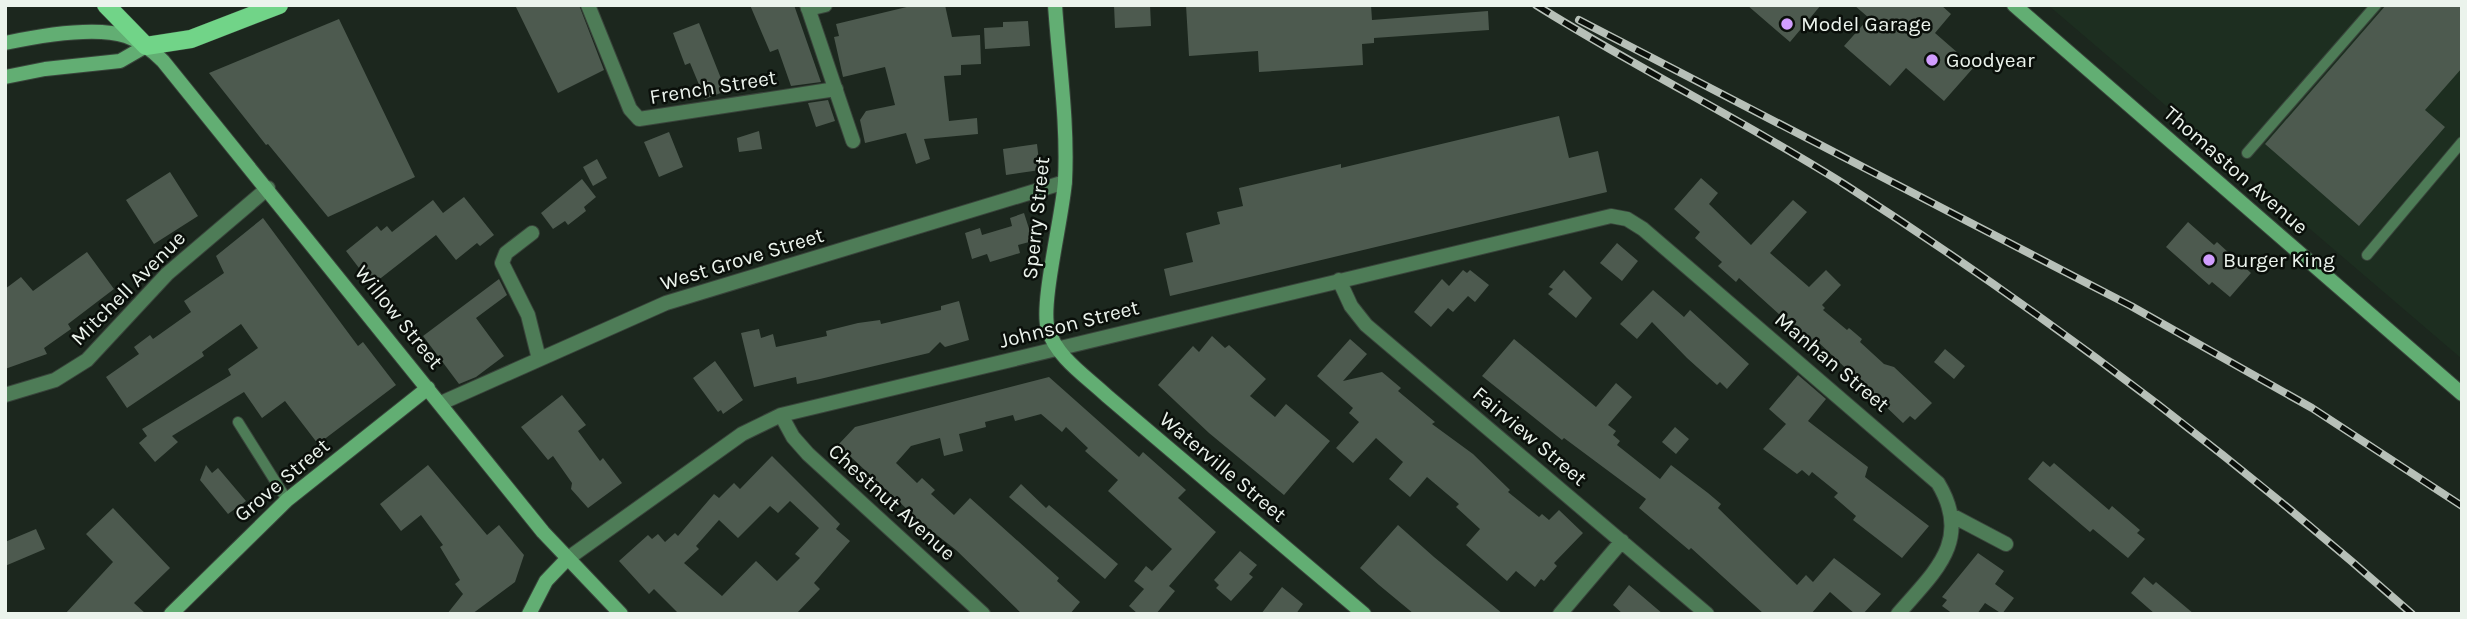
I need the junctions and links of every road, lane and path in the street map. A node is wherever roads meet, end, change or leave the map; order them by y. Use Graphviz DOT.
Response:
graph roads {
  1 [pos="106,5"];
  2 [pos="279,5"];
  3 [pos="588,5"];
  4 [pos="825,5"];
  5 [pos="1055,5"];
  6 [pos="2014,5"];
  7 [pos="2376,5"];
  8 [pos="808,7"];
  9 [pos="5,43"];
  10 [pos="146,46"];
  11 [pos="5,77"];
  12 [pos="836,89"];
  13 [pos="853,141"];
  14 [pos="2462,142"];
  15 [pos="2247,153"];
  16 [pos="1065,181"];
  17 [pos="268,188"];
  18 [pos="1620,217"];
  19 [pos="532,233"];
  20 [pos="2367,255"];
  21 [pos="1339,280"];
  22 [pos="1058,348"];
  23 [pos="539,359"];
  24 [pos="428,388"];
  25 [pos="2462,394"];
  26 [pos="5,395"];
  27 [pos="441,403"];
  28 [pos="781,415"];
  29 [pos="238,422"];
  30 [pos="287,500"];
  31 [pos="1951,515"];
  32 [pos="1622,541"];
  33 [pos="2006,544"];
  34 [pos="567,559"];
  35 [pos="172,614"];
  36 [pos="529,614"];
  37 [pos="621,614"];
  38 [pos="983,614"];
  39 [pos="1364,614"];
  40 [pos="1560,614"];
  41 [pos="1707,614"];
  42 [pos="1898,614"];
  1 -- 10 [label="main road"];
  2 -- 10 [label="main road"];
  3 -- 12 [label="street, French Street"];
  4 -- 8 [label="street"];
  5 -- 16 [label="main road, Sperry Street"];
  6 -- 25 [label="main road, Thomaston Avenue"];
  7 -- 15 [label="lane"];
  8 -- 12 [label="street"];
  9 -- 10 [label="main road"];
  10 -- 11 [label="main road"];
  10 -- 17 [label="main road, Willow Street"];
  12 -- 13 [label="street"];
  14 -- 20 [label="lane"];
  16 -- 22 [label="main road, Sperry Street"];
  16 -- 23 [label="street, West Grove Street"];
  17 -- 24 [label="main road, Willow Street"];
  17 -- 26 [label="street, Mitchell Avenue"];
  18 -- 21 [label="street, Johnson Street"];
  18 -- 31 [label="street, Manhan Street"];
  19 -- 23 [label="street"];
  21 -- 22 [label="street, Johnson Street"];
  21 -- 32 [label="street, Fairview Street"];
  22 -- 28 [label="street, Johnson Street"];
  22 -- 39 [label="main road, Waterville Street"];
  23 -- 27 [label="street, West Grove Street"];
  24 -- 27 [label="main road, Willow Street"];
  24 -- 30 [label="main road, Grove Street"];
  27 -- 34 [label="main road, Willow Street"];
  28 -- 34 [label="street, Johnson Street"];
  28 -- 38 [label="street, Chestnut Avenue"];
  29 -- 30 [label="lane"];
  30 -- 35 [label="main road, Grove Street"];
  31 -- 33 [label="street"];
  31 -- 42 [label="street"];
  32 -- 40 [label="street"];
  32 -- 41 [label="street, Fairview Street"];
  34 -- 36 [label="main road"];
  34 -- 37 [label="main road, Willow Street"];
}
